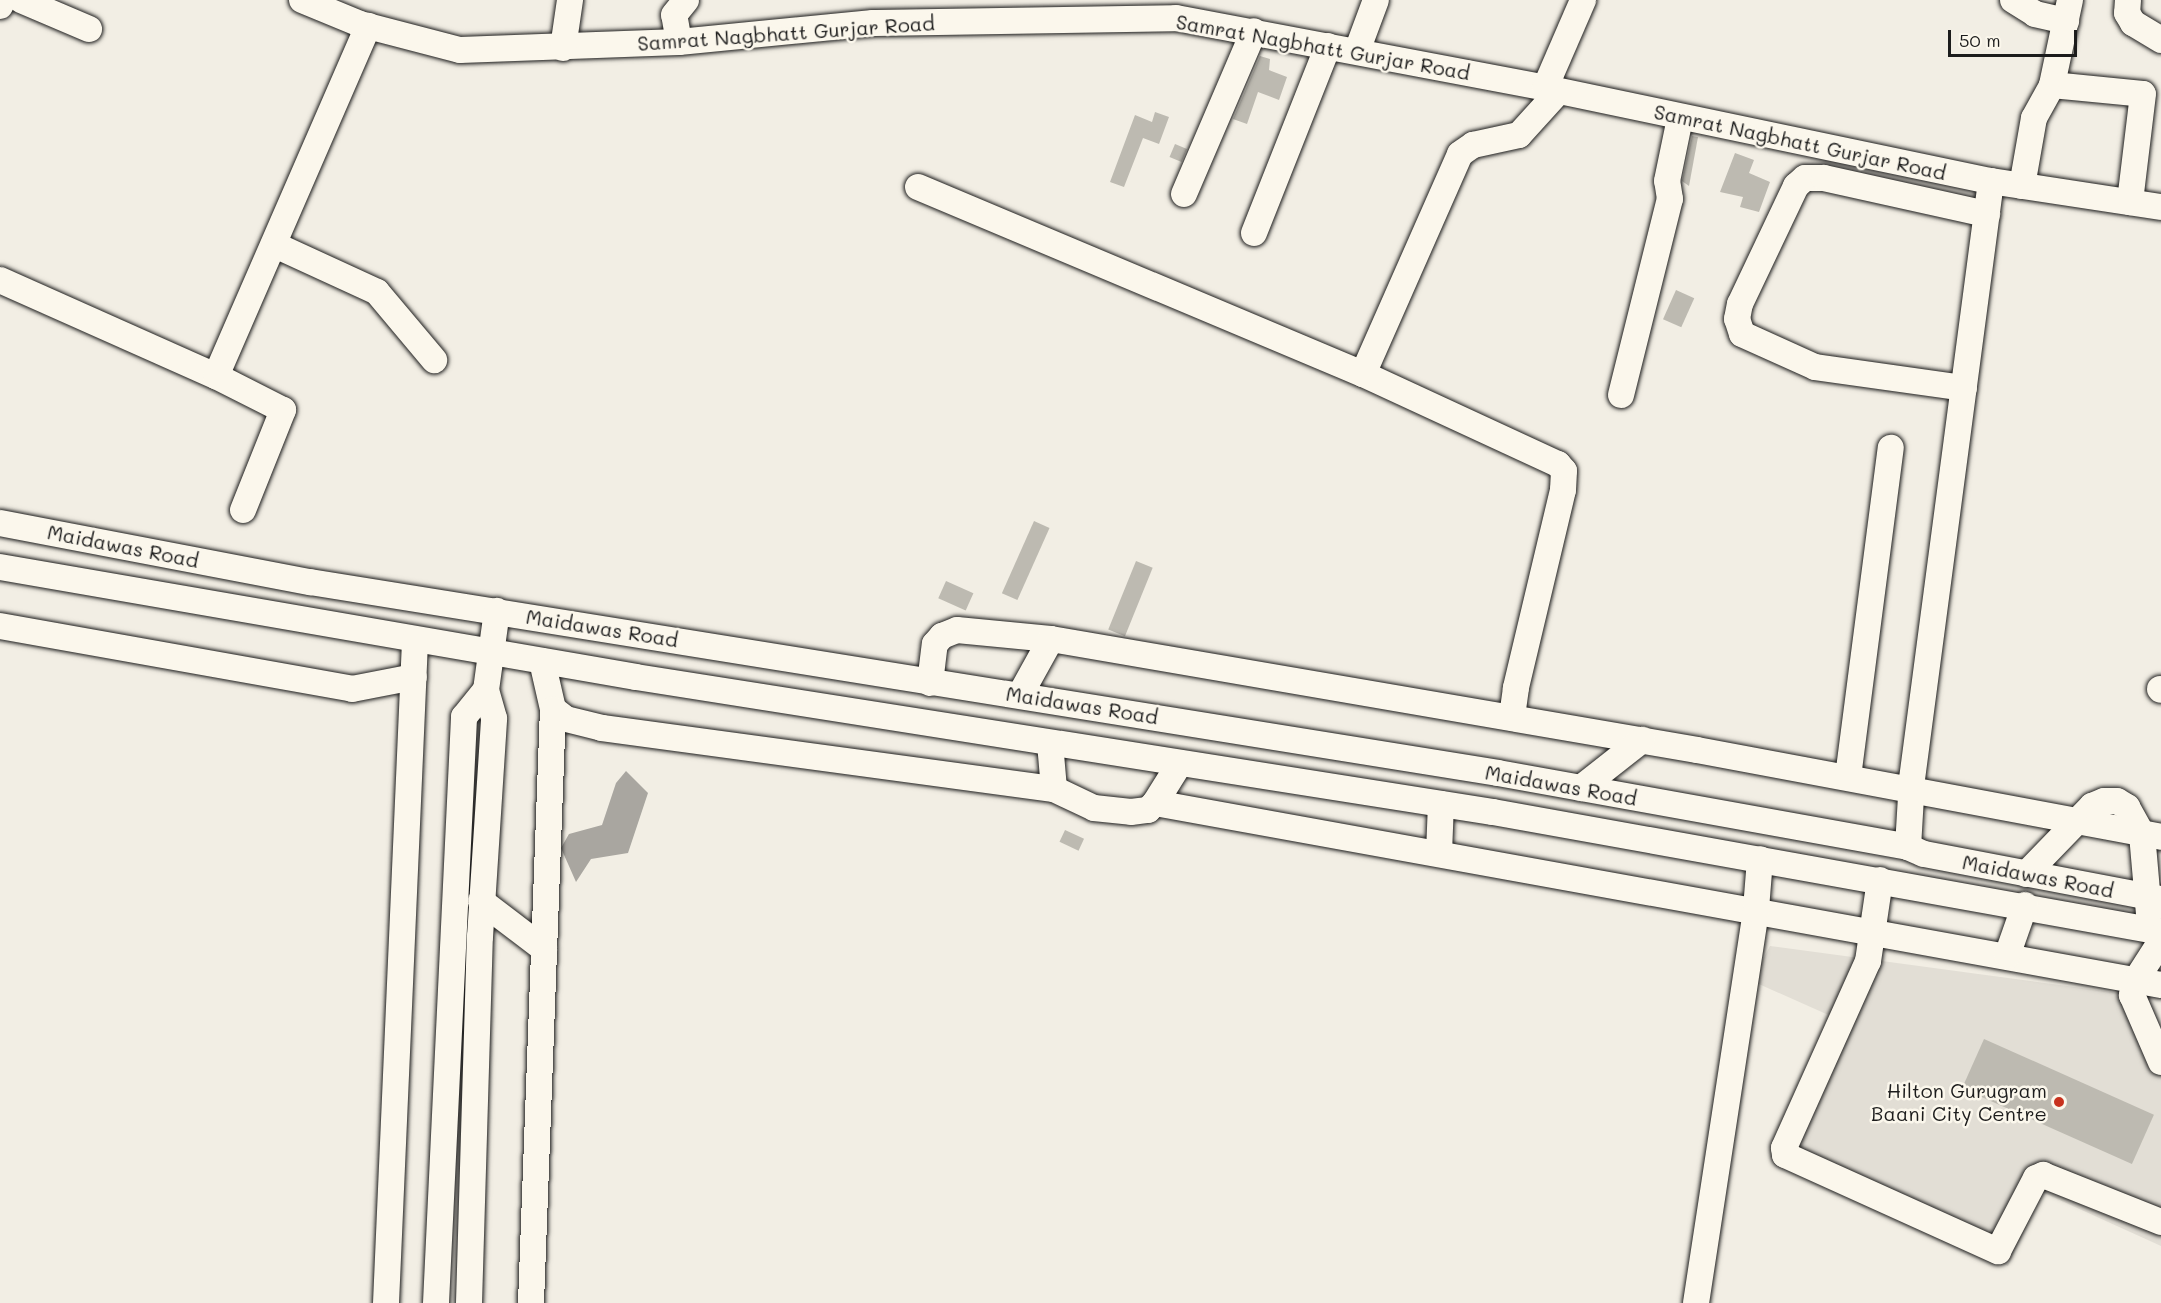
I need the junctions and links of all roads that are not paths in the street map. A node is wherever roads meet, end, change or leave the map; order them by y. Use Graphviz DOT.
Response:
graph roads {
  1 [pos="3,0"];
  2 [pos="21,0"];
  3 [pos="302,0"];
  4 [pos="570,0"];
  5 [pos="1376,0"];
  6 [pos="1582,0"];
  7 [pos="2013,0"];
  8 [pos="2127,0"];
  9 [pos="676,5"];
  10 [pos="0,6"];
  11 [pos="1036,10"];
  12 [pos="2068,10"];
  13 [pos="369,26"];
  14 [pos="89,29"];
  15 [pos="1254,31"];
  16 [pos="2161,40"];
  17 [pos="679,42"];
  18 [pos="1328,46"];
  19 [pos="563,48"];
  20 [pos="1357,51"];
  21 [pos="2052,85"];
  22 [pos="1552,89"];
  23 [pos="1680,118"];
  24 [pos="1991,181"];
  25 [pos="2022,186"];
  26 [pos="918,187"];
  27 [pos="1184,194"];
  28 [pos="2130,202"];
  29 [pos="2161,207"];
  30 [pos="1987,214"];
  31 [pos="1254,233"];
  32 [pos="275,245"];
  33 [pos="0,280"];
  34 [pos="434,360"];
  35 [pos="1363,374"];
  36 [pos="216,376"];
  37 [pos="1964,388"];
  38 [pos="1621,395"];
  39 [pos="1891,448"];
  40 [pos="243,510"];
  41 [pos="0,523"];
  42 [pos="0,567"];
  43 [pos="497,611"];
  44 [pos="0,626"];
  45 [pos="1051,639"];
  46 [pos="415,640"];
  47 [pos="493,653"];
  48 [pos="542,662"];
  49 [pos="414,676"];
  50 [pos="930,683"];
  51 [pos="486,690"];
  52 [pos="1020,695"];
  53 [pos="552,709"];
  54 [pos="1512,718"];
  55 [pos="1642,740"];
  56 [pos="1050,742"];
  57 [pos="1180,763"];
  58 [pos="1848,777"];
  59 [pos="1581,788"];
  60 [pos="1054,789"];
  61 [pos="1911,789"];
  62 [pos="1155,803"];
  63 [pos="1441,804"];
  64 [pos="2078,821"];
  65 [pos="2152,836"];
  66 [pos="1908,847"];
  67 [pos="1439,853"];
  68 [pos="1760,859"];
  69 [pos="2026,874"];
  70 [pos="1880,880"];
  71 [pos="2155,898"];
  72 [pos="481,901"];
  73 [pos="2025,905"];
  74 [pos="1756,909"];
  75 [pos="1875,931"];
  76 [pos="2157,934"];
  77 [pos="544,949"];
  78 [pos="2007,956"];
  79 [pos="2136,980"];
  80 [pos="2161,985"];
  81 [pos="2161,1062"];
  82 [pos="2161,1222"];
  83 [pos="386,1303"];
  84 [pos="436,1303"];
  85 [pos="469,1303"];
  86 [pos="531,1303"];
  87 [pos="1696,1303"];
  1 -- 10 [label="street"];
  2 -- 14 [label="street"];
  3 -- 13 [label="street, Samrat Nagbhatt Gurjar Road"];
  4 -- 19 [label="street"];
  5 -- 20 [label="street"];
  6 -- 22 [label="street"];
  7 -- 12 [label="street"];
  8 -- 16 [label="street"];
  9 -- 17 [label="street"];
  11 -- 15 [label="street, Samrat Nagbhatt Gurjar Road"];
  11 -- 17 [label="street, Samrat Nagbhatt Gurjar Road"];
  12 -- 21 [label="street"];
  13 -- 19 [label="street, Samrat Nagbhatt Gurjar Road"];
  13 -- 32 [label="street"];
  15 -- 18 [label="street, Samrat Nagbhatt Gurjar Road"];
  15 -- 27 [label="street"];
  17 -- 19 [label="street, Samrat Nagbhatt Gurjar Road"];
  18 -- 20 [label="street, Samrat Nagbhatt Gurjar Road"];
  18 -- 31 [label="street"];
  20 -- 22 [label="street, Samrat Nagbhatt Gurjar Road"];
  21 -- 25 [label="street"];
  21 -- 28 [label="street"];
  22 -- 23 [label="street, Samrat Nagbhatt Gurjar Road"];
  22 -- 35 [label="street"];
  23 -- 24 [label="street, Samrat Nagbhatt Gurjar Road"];
  23 -- 38 [label="street"];
  24 -- 25 [label="street, Samrat Nagbhatt Gurjar Road"];
  24 -- 30 [label="street"];
  25 -- 28 [label="street, Samrat Nagbhatt Gurjar Road"];
  26 -- 35 [label="street"];
  28 -- 29 [label="street, Samrat Nagbhatt Gurjar Road"];
  30 -- 37 [label="street"];
  30 -- 37 [label="street"];
  32 -- 34 [label="street"];
  32 -- 36 [label="street"];
  33 -- 36 [label="street"];
  35 -- 54 [label="street"];
  36 -- 40 [label="street"];
  37 -- 61 [label="street"];
  39 -- 58 [label="street"];
  41 -- 43 [label="street, Maidawas Road"];
  42 -- 46 [label="street, Maidawas Road"];
  43 -- 47 [label="street"];
  43 -- 50 [label="street, Maidawas Road"];
  44 -- 49 [label="street"];
  45 -- 50 [label="street"];
  45 -- 52 [label="street"];
  45 -- 54 [label="street"];
  46 -- 47 [label="street, Maidawas Road"];
  46 -- 49 [label="street"];
  47 -- 48 [label="street, Maidawas Road"];
  47 -- 51 [label="street"];
  48 -- 53 [label="street"];
  48 -- 56 [label="street, Maidawas Road"];
  49 -- 83 [label="street"];
  50 -- 52 [label="street, Maidawas Road"];
  51 -- 72 [label="street"];
  51 -- 84 [label="street"];
  52 -- 59 [label="street, Maidawas Road"];
  53 -- 60 [label="street"];
  53 -- 77 [label="street"];
  54 -- 55 [label="street"];
  55 -- 58 [label="street"];
  55 -- 59 [label="street"];
  56 -- 57 [label="street, Maidawas Road"];
  56 -- 60 [label="street"];
  57 -- 62 [label="street"];
  57 -- 63 [label="street, Maidawas Road"];
  58 -- 61 [label="street"];
  59 -- 66 [label="street, Maidawas Road"];
  60 -- 62 [label="street"];
  61 -- 64 [label="street"];
  61 -- 66 [label="street"];
  62 -- 67 [label="street"];
  63 -- 67 [label="street"];
  63 -- 68 [label="street, Maidawas Road"];
  64 -- 65 [label="street"];
  64 -- 69 [label="street"];
  65 -- 71 [label="street"];
  66 -- 69 [label="street, Maidawas Road"];
  67 -- 74 [label="street"];
  68 -- 70 [label="street, Maidawas Road"];
  68 -- 74 [label="street"];
  69 -- 71 [label="street, Maidawas Road"];
  70 -- 73 [label="street, Maidawas Road"];
  70 -- 75 [label="street"];
  71 -- 76 [label="street"];
  72 -- 77 [label="street"];
  72 -- 85 [label="street"];
  73 -- 76 [label="street, Maidawas Road"];
  73 -- 78 [label="street"];
  74 -- 75 [label="street"];
  74 -- 87 [label="street"];
  75 -- 78 [label="street"];
  75 -- 82 [label="street"];
  76 -- 79 [label="street"];
  77 -- 86 [label="street"];
  78 -- 79 [label="street"];
  79 -- 80 [label="street"];
  79 -- 81 [label="street"];
}
